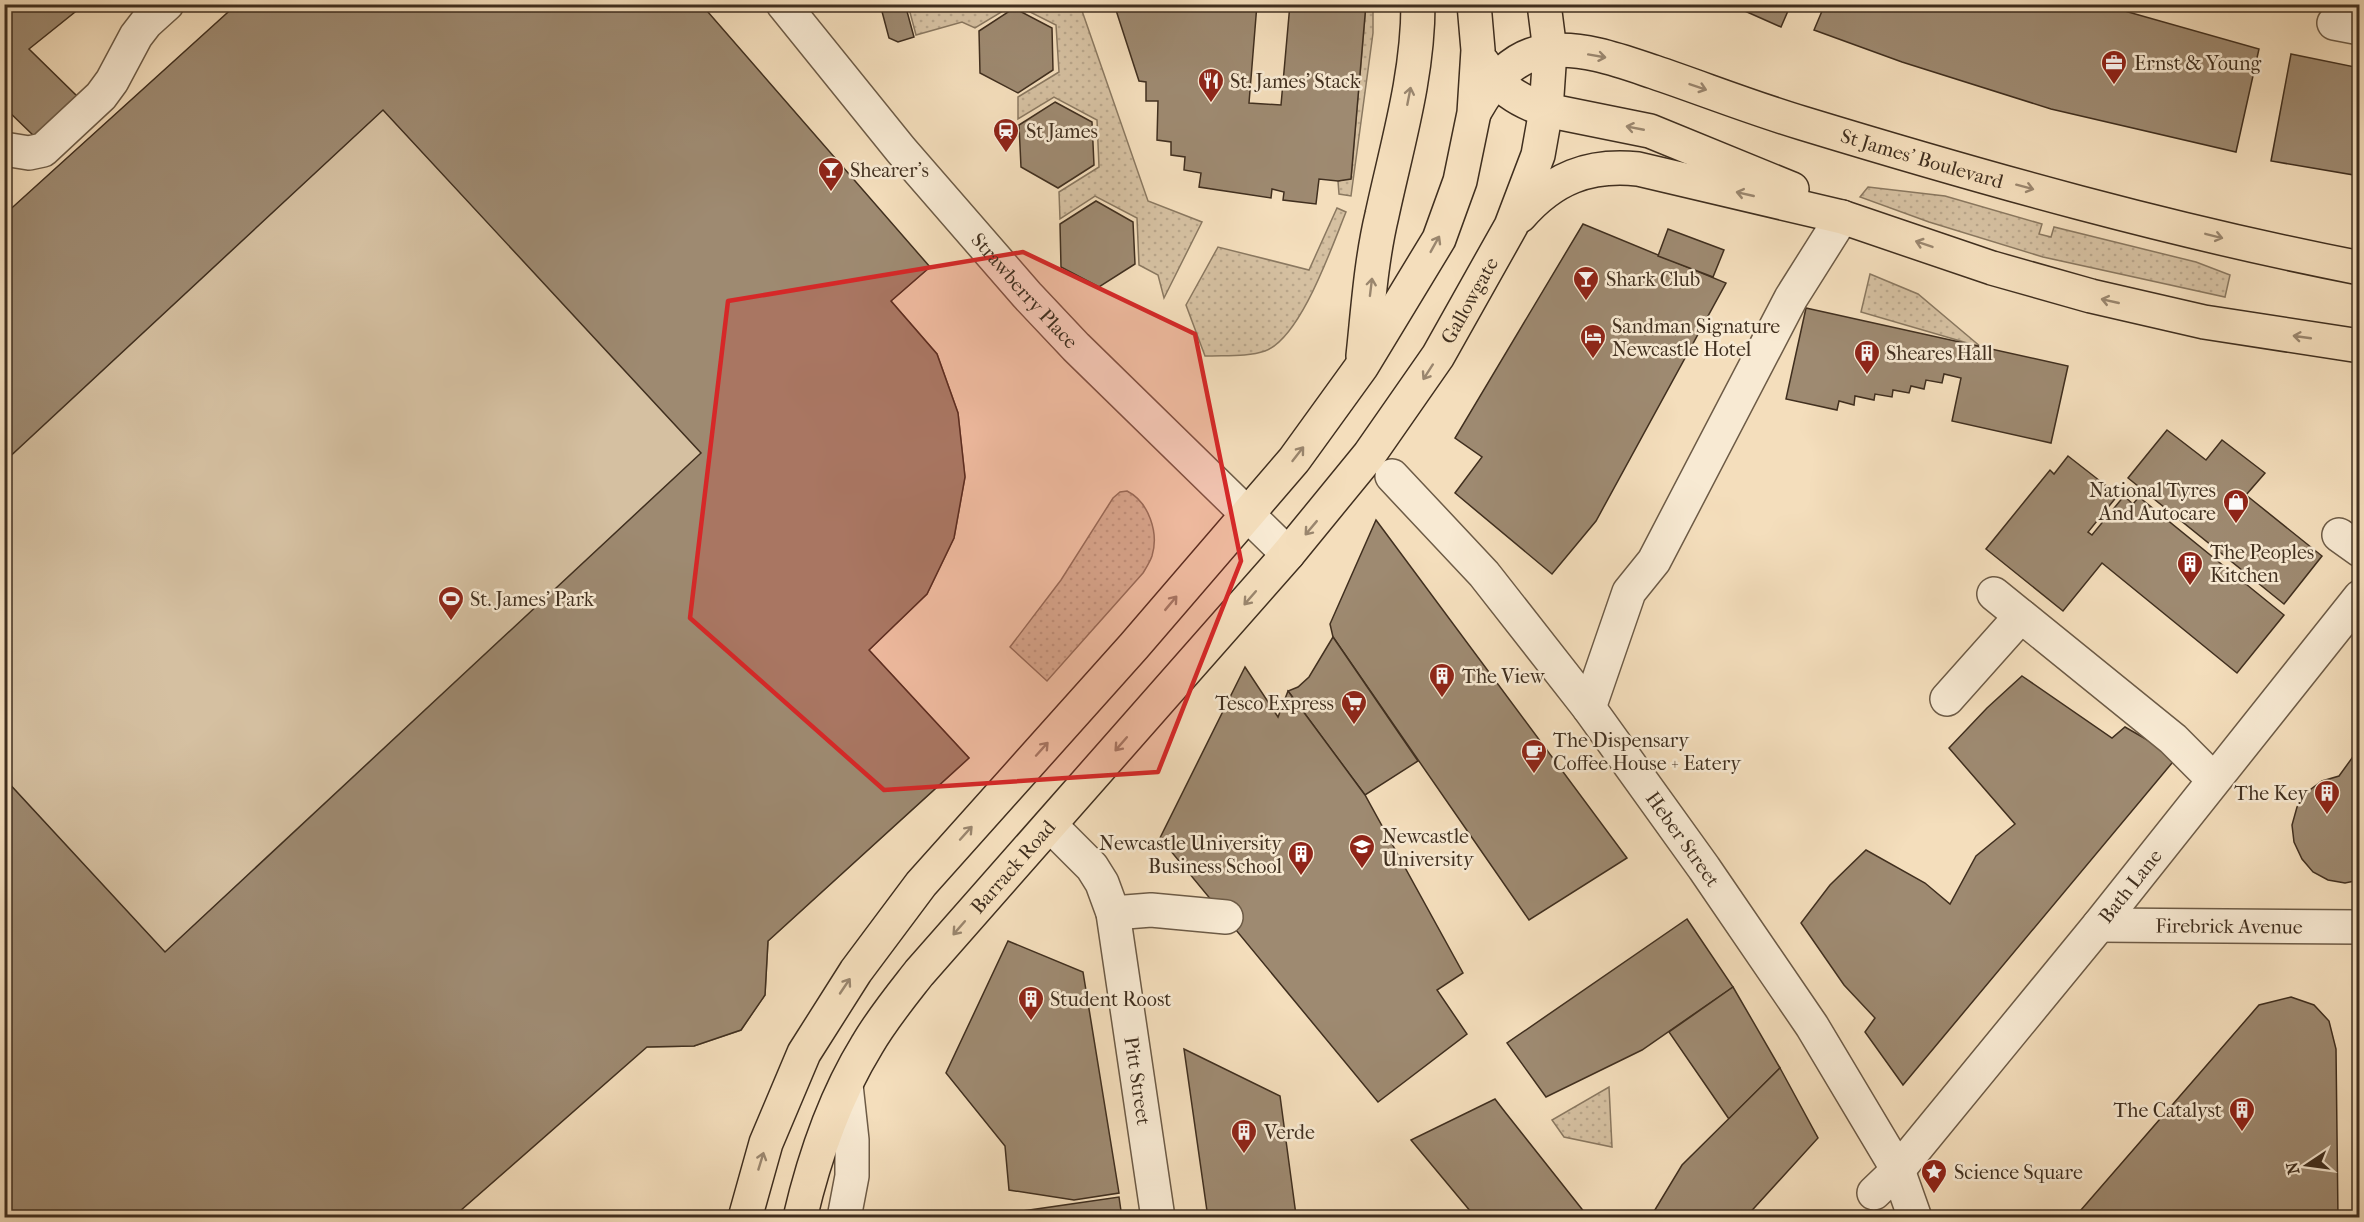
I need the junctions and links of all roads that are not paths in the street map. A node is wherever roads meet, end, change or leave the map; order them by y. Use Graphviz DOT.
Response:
graph roads {
  1 [pos="167,4"];
  2 [pos="783,4"];
  3 [pos="1418,4"];
  4 [pos="1474,4"];
  5 [pos="1544,4"];
  6 [pos="1478,50"];
  7 [pos="1550,51"];
  8 [pos="1495,81"];
  9 [pos="1546,110"];
  10 [pos="1474,113"];
  11 [pos="4,149"];
  12 [pos="1842,218"];
  13 [pos="1510,226"];
  14 [pos="2360,268"];
  15 [pos="2360,346"];
  16 [pos="1362,366"];
  17 [pos="1392,476"];
  18 [pos="1247,514"];
  19 [pos="1288,554"];
  20 [pos="1994,594"];
  21 [pos="2360,597"];
  22 [pos="2021,616"];
  23 [pos="1947,699"];
  24 [pos="1589,708"];
  25 [pos="2213,779"];
  26 [pos="1050,825"];
  27 [pos="1113,913"];
  28 [pos="1226,917"];
  29 [pos="2098,925"];
  30 [pos="2360,927"];
  31 [pos="846,1085"];
  32 [pos="1898,1170"];
  33 [pos="1874,1193"];
  34 [pos="746,1218"];
  35 [pos="800,1218"];
  36 [pos="844,1218"];
  37 [pos="1158,1218"];
  38 [pos="1915,1218"];
  1 -- 11 [label="street"];
  2 -- 18 [label="street, Strawberry Place"];
  16 -- 3 [label="main road, one-way"];
  4 -- 6 [label="main road"];
  5 -- 7 [label="main road, Gallowgate"];
  6 -- 8 [label="main road"];
  6 -- 10 [label="main road"];
  7 -- 8 [label="main road, St James' Boulevard"];
  7 -- 9 [label="main road, Gallowgate"];
  7 -- 14 [label="main road, St James' Boulevard, one-way"];
  8 -- 9 [label="main road"];
  8 -- 10 [label="main road, St James' Boulevard"];
  12 -- 9 [label="main road, one-way"];
  9 -- 13 [label="main road, Gallowgate"];
  16 -- 10 [label="main road, one-way"];
  12 -- 13 [label="main road, one-way"];
  15 -- 12 [label="main road, one-way"];
  12 -- 24 [label="street"];
  13 -- 19 [label="main road, Gallowgate, one-way"];
  18 -- 16 [label="main road, one-way"];
  17 -- 24 [label="street, Heber Street"];
  18 -- 19 [label="street, Strawberry Place"];
  34 -- 18 [label="main road, one-way"];
  19 -- 26 [label="main road, Barrack Road, one-way"];
  20 -- 22 [label="street"];
  21 -- 25 [label="street, Bath Lane"];
  22 -- 23 [label="street"];
  22 -- 25 [label="street"];
  24 -- 32 [label="street, Heber Street"];
  25 -- 29 [label="street, Bath Lane"];
  26 -- 27 [label="street, Pitt Street"];
  26 -- 31 [label="main road, Barrack Road, one-way"];
  27 -- 28 [label="street"];
  27 -- 37 [label="street, Pitt Street"];
  29 -- 30 [label="street, Firebrick Avenue"];
  29 -- 32 [label="street, Bath Lane"];
  31 -- 35 [label="main road, Barrack Road"];
  31 -- 36 [label="street"];
  32 -- 33 [label="street, Bath Lane"];
  32 -- 38 [label="street, Heber Street"];
}
